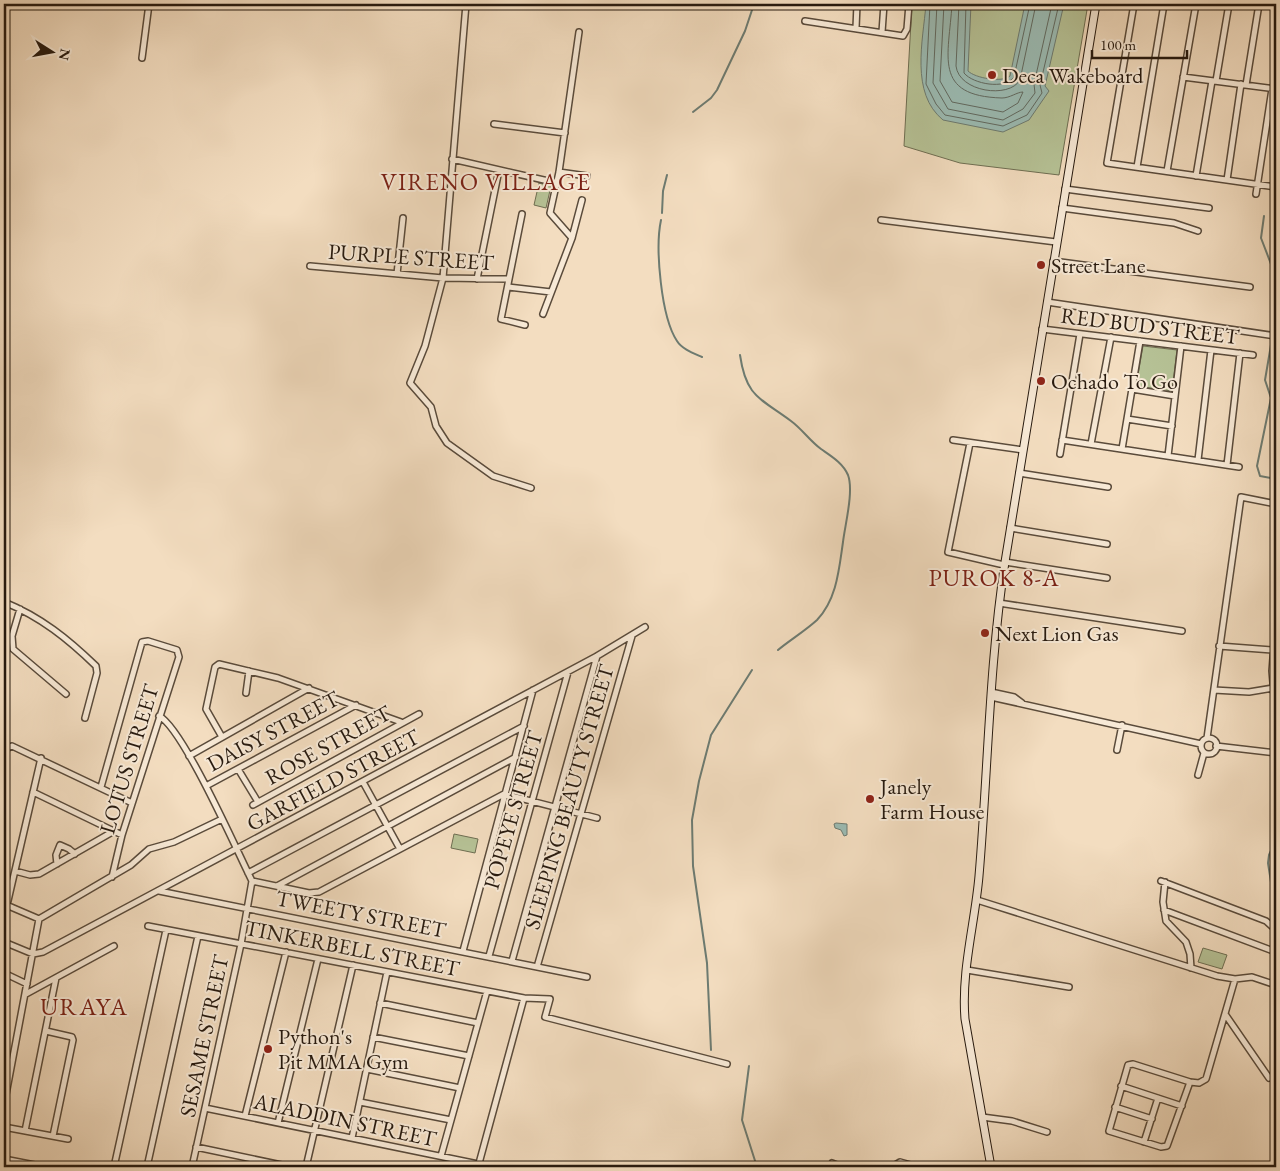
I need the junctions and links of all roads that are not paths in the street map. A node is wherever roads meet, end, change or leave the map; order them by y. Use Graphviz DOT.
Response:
graph roads {
  1 [pos="149,4"];
  2 [pos="466,4"];
  3 [pos="857,4"];
  4 [pos="884,4"];
  5 [pos="909,4"];
  6 [pos="1096,4"];
  7 [pos="1134,4"];
  8 [pos="1164,4"];
  9 [pos="1196,4"];
  10 [pos="1229,4"];
  11 [pos="1259,4"];
  12 [pos="805,21"];
  13 [pos="856,28"];
  14 [pos="579,32"];
  15 [pos="882,32"];
  16 [pos="142,58"];
  17 [pos="1183,77"];
  18 [pos="1214,81"];
  19 [pos="1243,85"];
  20 [pos="1275,88"];
  21 [pos="494,124"];
  22 [pos="565,133"];
  23 [pos="452,159"];
  24 [pos="1137,167"];
  25 [pos="498,170"];
  26 [pos="1166,171"];
  27 [pos="559,172"];
  28 [pos="586,176"];
  29 [pos="1196,176"];
  30 [pos="1227,180"];
  31 [pos="557,183"];
  32 [pos="1257,184"];
  33 [pos="1276,187"];
  34 [pos="1065,189"];
  35 [pos="1256,194"];
  36 [pos="582,200"];
  37 [pos="1062,208"];
  38 [pos="1209,208"];
  39 [pos="522,214"];
  40 [pos="403,218"];
  41 [pos="881,220"];
  42 [pos="1198,231"];
  43 [pos="572,238"];
  44 [pos="1056,242"];
  45 [pos="1053,262"];
  46 [pos="310,266"];
  47 [pos="397,274"];
  48 [pos="443,278"];
  49 [pos="477,279"];
  50 [pos="509,280"];
  51 [pos="508,287"];
  52 [pos="1250,287"];
  53 [pos="551,292"];
  54 [pos="1047,302"];
  55 [pos="543,314"];
  56 [pos="525,325"];
  57 [pos="1042,329"];
  58 [pos="1080,334"];
  59 [pos="1276,336"];
  60 [pos="1110,337"];
  61 [pos="1140,341"];
  62 [pos="1181,346"];
  63 [pos="1211,350"];
  64 [pos="1240,353"];
  65 [pos="1253,355"];
  66 [pos="1132,389"];
  67 [pos="1175,396"];
  68 [pos="1127,419"];
  69 [pos="1172,426"];
  70 [pos="953,440"];
  71 [pos="1062,440"];
  72 [pos="970,443"];
  73 [pos="1091,444"];
  74 [pos="1122,449"];
  75 [pos="1023,450"];
  76 [pos="1060,454"];
  77 [pos="1168,456"];
  78 [pos="1198,460"];
  79 [pos="1226,465"];
  80 [pos="1239,466"];
  81 [pos="1019,473"];
  82 [pos="1108,487"];
  83 [pos="531,488"];
  84 [pos="1276,504"];
  85 [pos="1010,528"];
  86 [pos="1107,544"];
  87 [pos="1004,563"];
  88 [pos="1107,578"];
  89 [pos="4,602"];
  90 [pos="999,603"];
  91 [pos="20,608"];
  92 [pos="1276,620"];
  93 [pos="645,627"];
  94 [pos="1182,631"];
  95 [pos="632,636"];
  96 [pos="1247,641"];
  97 [pos="1219,646"];
  98 [pos="1246,648"];
  99 [pos="1273,650"];
  100 [pos="598,656"];
  101 [pos="249,670"];
  102 [pos="568,672"];
  103 [pos="309,688"];
  104 [pos="1273,688"];
  105 [pos="533,690"];
  106 [pos="1214,690"];
  107 [pos="246,693"];
  108 [pos="66,694"];
  109 [pos="991,695"];
  110 [pos="356,705"];
  111 [pos="419,714"];
  112 [pos="159,716"];
  113 [pos="85,718"];
  114 [pos="1276,718"];
  115 [pos="401,722"];
  116 [pos="1122,725"];
  117 [pos="524,726"];
  118 [pos="222,737"];
  119 [pos="1207,738"];
  120 [pos="1201,744"];
  121 [pos="1216,746"];
  122 [pos="1116,750"];
  123 [pos="1204,753"];
  124 [pos="1276,753"];
  125 [pos="189,756"];
  126 [pos="41,758"];
  127 [pos="516,758"];
  128 [pos="4,760"];
  129 [pos="238,768"];
  130 [pos="1198,775"];
  131 [pos="363,782"];
  132 [pos="206,786"];
  133 [pos="101,787"];
  134 [pos="33,792"];
  135 [pos="507,794"];
  136 [pos="532,801"];
  137 [pos="132,803"];
  138 [pos="376,805"];
  139 [pos="556,807"];
  140 [pos="582,814"];
  141 [pos="597,818"];
  142 [pos="222,819"];
  143 [pos="387,827"];
  144 [pos="114,831"];
  145 [pos="122,835"];
  146 [pos="56,838"];
  147 [pos="60,845"];
  148 [pos="400,849"];
  149 [pos="237,850"];
  150 [pos="75,854"];
  151 [pos="57,864"];
  152 [pos="15,872"];
  153 [pos="248,873"];
  154 [pos="112,877"];
  155 [pos="252,881"];
  156 [pos="276,886"];
  157 [pos="159,890"];
  158 [pos="977,900"];
  159 [pos="5,905"];
  160 [pos="248,908"];
  161 [pos="1164,910"];
  162 [pos="38,919"];
  163 [pos="148,926"];
  164 [pos="166,930"];
  165 [pos="1276,930"];
  166 [pos="198,936"];
  167 [pos="4,942"];
  168 [pos="241,944"];
  169 [pos="114,946"];
  170 [pos="463,951"];
  171 [pos="286,952"];
  172 [pos="1276,952"];
  173 [pos="33,954"];
  174 [pos="489,956"];
  175 [pos="318,959"];
  176 [pos="512,961"];
  177 [pos="353,965"];
  178 [pos="537,967"];
  179 [pos="1191,968"];
  180 [pos="967,970"];
  181 [pos="386,972"];
  182 [pos="4,973"];
  183 [pos="587,977"];
  184 [pos="56,978"];
  185 [pos="1235,979"];
  186 [pos="27,984"];
  187 [pos="1276,985"];
  188 [pos="1068,987"];
  189 [pos="487,991"];
  190 [pos="26,994"];
  191 [pos="524,998"];
  192 [pos="380,1003"];
  193 [pos="1225,1014"];
  194 [pos="478,1023"];
  195 [pos="46,1031"];
  196 [pos="373,1037"];
  197 [pos="469,1056"];
  198 [pos="727,1064"];
  199 [pos="367,1069"];
  200 [pos="1270,1078"];
  201 [pos="1190,1082"];
  202 [pos="1121,1086"];
  203 [pos="460,1088"];
  204 [pos="1158,1098"];
  205 [pos="360,1102"];
  206 [pos="4,1104"];
  207 [pos="1182,1106"];
  208 [pos="1115,1107"];
  209 [pos="205,1108"];
  210 [pos="245,1116"];
  211 [pos="982,1117"];
  212 [pos="1152,1119"];
  213 [pos="451,1120"];
  214 [pos="278,1123"];
  215 [pos="4,1127"];
  216 [pos="315,1130"];
  217 [pos="26,1131"];
  218 [pos="1047,1132"];
  219 [pos="53,1136"];
  220 [pos="352,1138"];
  221 [pos="68,1139"];
  222 [pos="1144,1142"];
  223 [pos="196,1147"];
  224 [pos="442,1156"];
  225 [pos="4,1159"];
  226 [pos="832,1163"];
  227 [pos="478,1166"];
  228 [pos="45,1167"];
  229 [pos="114,1167"];
  230 [pos="147,1167"];
  231 [pos="192,1167"];
  232 [pos="291,1167"];
  233 [pos="306,1167"];
  234 [pos="842,1167"];
  235 [pos="892,1167"];
  236 [pos="918,1167"];
  237 [pos="991,1167"];
  1 -- 16 [label="street"];
  2 -- 23 [label="street"];
  3 -- 13 [label="street"];
  4 -- 15 [label="street"];
  5 -- 15 [label="street"];
  6 -- 34 [label="street"];
  7 -- 24 [label="street"];
  8 -- 24 [label="street"];
  9 -- 17 [label="street"];
  10 -- 18 [label="street"];
  11 -- 19 [label="street"];
  12 -- 13 [label="street"];
  13 -- 15 [label="street"];
  14 -- 22 [label="street"];
  17 -- 18 [label="street"];
  17 -- 26 [label="street"];
  18 -- 19 [label="street"];
  18 -- 29 [label="street"];
  19 -- 20 [label="street"];
  19 -- 30 [label="street"];
  20 -- 32 [label="street"];
  21 -- 22 [label="street"];
  22 -- 27 [label="street"];
  23 -- 25 [label="street"];
  23 -- 48 [label="street"];
  24 -- 26 [label="street"];
  25 -- 31 [label="street"];
  25 -- 49 [label="street"];
  26 -- 29 [label="street"];
  27 -- 28 [label="street"];
  27 -- 31 [label="street"];
  29 -- 30 [label="street"];
  30 -- 32 [label="street"];
  31 -- 43 [label="street"];
  32 -- 33 [label="street"];
  32 -- 35 [label="street"];
  34 -- 37 [label="street"];
  34 -- 38 [label="street"];
  36 -- 43 [label="street"];
  37 -- 42 [label="street"];
  37 -- 44 [label="street"];
  39 -- 50 [label="street"];
  40 -- 47 [label="street"];
  41 -- 44 [label="street"];
  43 -- 53 [label="street"];
  44 -- 45 [label="street"];
  45 -- 52 [label="street"];
  45 -- 54 [label="street"];
  46 -- 47 [label="street, PURPLE STREET"];
  47 -- 48 [label="street, PURPLE STREET"];
  48 -- 49 [label="street, PURPLE STREET"];
  48 -- 83 [label="street"];
  49 -- 50 [label="street, PURPLE STREET"];
  50 -- 51 [label="street"];
  51 -- 53 [label="street"];
  51 -- 56 [label="street"];
  53 -- 55 [label="street"];
  54 -- 57 [label="street"];
  54 -- 59 [label="street"];
  57 -- 58 [label="street, RED BUD STREET"];
  57 -- 75 [label="street"];
  58 -- 60 [label="street, RED BUD STREET"];
  58 -- 71 [label="street"];
  60 -- 61 [label="street, RED BUD STREET"];
  60 -- 73 [label="street"];
  61 -- 62 [label="street, RED BUD STREET"];
  61 -- 66 [label="street"];
  62 -- 63 [label="street, RED BUD STREET"];
  62 -- 67 [label="street"];
  63 -- 64 [label="street, RED BUD STREET"];
  63 -- 78 [label="street"];
  64 -- 65 [label="street, RED BUD STREET"];
  64 -- 79 [label="street"];
  66 -- 67 [label="street"];
  66 -- 68 [label="street"];
  67 -- 69 [label="street"];
  68 -- 69 [label="street"];
  68 -- 74 [label="street"];
  69 -- 77 [label="street"];
  70 -- 72 [label="street"];
  71 -- 73 [label="street"];
  71 -- 76 [label="street"];
  72 -- 75 [label="street"];
  72 -- 87 [label="street"];
  73 -- 74 [label="street"];
  74 -- 77 [label="street"];
  75 -- 81 [label="street"];
  77 -- 78 [label="street"];
  78 -- 79 [label="street"];
  79 -- 80 [label="street"];
  81 -- 82 [label="street"];
  81 -- 85 [label="street"];
  84 -- 97 [label="street"];
  85 -- 86 [label="street"];
  85 -- 87 [label="street"];
  87 -- 88 [label="street"];
  87 -- 90 [label="street"];
  89 -- 91 [label="street"];
  90 -- 94 [label="street"];
  90 -- 109 [label="street"];
  91 -- 108 [label="street"];
  91 -- 113 [label="street"];
  92 -- 99 [label="street"];
  93 -- 95 [label="street, GARFIELD STREET"];
  95 -- 100 [label="street, GARFIELD STREET"];
  95 -- 140 [label="street, SLEEPING BEAUTY STREET"];
  96 -- 98 [label="street"];
  97 -- 98 [label="street"];
  97 -- 106 [label="street"];
  98 -- 99 [label="street"];
  99 -- 104 [label="street"];
  100 -- 102 [label="street, GARFIELD STREET"];
  100 -- 139 [label="street"];
  101 -- 103 [label="street"];
  101 -- 107 [label="street"];
  101 -- 118 [label="street"];
  102 -- 105 [label="street, GARFIELD STREET"];
  102 -- 136 [label="street, POPEYE STREET"];
  103 -- 110 [label="street"];
  103 -- 118 [label="street"];
  104 -- 106 [label="street"];
  104 -- 114 [label="street"];
  105 -- 117 [label="street, POPEYE STREET"];
  105 -- 131 [label="street, GARFIELD STREET"];
  106 -- 119 [label="street"];
  109 -- 116 [label="street"];
  109 -- 158 [label="street"];
  110 -- 115 [label="street"];
  110 -- 129 [label="street, DAISY STREET"];
  111 -- 115 [label="street, ROSE STREET"];
  112 -- 125 [label="street"];
  112 -- 133 [label="street, LOTUS STREET"];
  112 -- 137 [label="street, LOTUS STREET"];
  115 -- 129 [label="street, ROSE STREET"];
  116 -- 120 [label="street"];
  116 -- 122 [label="street"];
  117 -- 127 [label="street, POPEYE STREET"];
  117 -- 138 [label="street"];
  118 -- 125 [label="street"];
  119 -- 120 [label="street"];
  119 -- 121 [label="street"];
  120 -- 123 [label="street"];
  121 -- 123 [label="street"];
  121 -- 124 [label="street"];
  123 -- 130 [label="street"];
  125 -- 132 [label="street"];
  126 -- 128 [label="street"];
  126 -- 133 [label="street"];
  126 -- 134 [label="street"];
  127 -- 135 [label="street, POPEYE STREET"];
  127 -- 143 [label="street"];
  129 -- 132 [label="street, DAISY STREET"];
  131 -- 138 [label="street"];
  131 -- 149 [label="street, GARFIELD STREET"];
  132 -- 142 [label="street"];
  133 -- 137 [label="street"];
  134 -- 144 [label="street"];
  134 -- 152 [label="street"];
  135 -- 136 [label="street"];
  135 -- 148 [label="street"];
  135 -- 170 [label="street, POPEYE STREET"];
  136 -- 139 [label="street"];
  136 -- 174 [label="street, POPEYE STREET"];
  137 -- 145 [label="street, LOTUS STREET"];
  138 -- 143 [label="street"];
  138 -- 153 [label="street"];
  139 -- 140 [label="street"];
  139 -- 176 [label="street"];
  140 -- 141 [label="street"];
  140 -- 178 [label="street, SLEEPING BEAUTY STREET"];
  142 -- 149 [label="street"];
  142 -- 154 [label="street"];
  143 -- 148 [label="street"];
  143 -- 156 [label="street"];
  144 -- 145 [label="street"];
  144 -- 150 [label="street"];
  145 -- 154 [label="street, LOTUS STREET"];
  146 -- 147 [label="street"];
  147 -- 150 [label="street"];
  147 -- 151 [label="street"];
  148 -- 156 [label="street"];
  149 -- 153 [label="street"];
  149 -- 157 [label="street, GARFIELD STREET"];
  150 -- 151 [label="street"];
  151 -- 152 [label="street"];
  152 -- 159 [label="street"];
  153 -- 155 [label="street"];
  154 -- 162 [label="street"];
  155 -- 156 [label="street"];
  155 -- 160 [label="street, SESAME STREET"];
  157 -- 160 [label="street, TWEETY STREET"];
  157 -- 173 [label="street, GARFIELD STREET"];
  158 -- 179 [label="street"];
  158 -- 180 [label="street"];
  159 -- 162 [label="street"];
  160 -- 168 [label="street, SESAME STREET"];
  160 -- 170 [label="street, TWEETY STREET"];
  161 -- 165 [label="street"];
  161 -- 172 [label="street"];
  161 -- 179 [label="street"];
  162 -- 173 [label="street"];
  163 -- 164 [label="street, TINKERBELL STREET"];
  164 -- 166 [label="street, TINKERBELL STREET"];
  164 -- 229 [label="street"];
  166 -- 168 [label="street, TINKERBELL STREET"];
  166 -- 230 [label="street"];
  167 -- 173 [label="street"];
  168 -- 171 [label="street, TINKERBELL STREET"];
  168 -- 209 [label="street, SESAME STREET"];
  169 -- 184 [label="street"];
  170 -- 174 [label="street, TWEETY STREET"];
  171 -- 175 [label="street, TINKERBELL STREET"];
  171 -- 210 [label="street"];
  173 -- 186 [label="street"];
  174 -- 176 [label="street, TWEETY STREET"];
  175 -- 177 [label="street, TINKERBELL STREET"];
  175 -- 214 [label="street"];
  176 -- 178 [label="street, TWEETY STREET"];
  177 -- 181 [label="street, TINKERBELL STREET"];
  177 -- 216 [label="street"];
  178 -- 183 [label="street, TWEETY STREET"];
  179 -- 185 [label="street"];
  180 -- 188 [label="street"];
  180 -- 211 [label="street"];
  181 -- 189 [label="street, TINKERBELL STREET"];
  181 -- 192 [label="street"];
  182 -- 186 [label="street"];
  184 -- 190 [label="street"];
  184 -- 195 [label="street"];
  185 -- 187 [label="street"];
  185 -- 193 [label="street"];
  186 -- 190 [label="street"];
  189 -- 191 [label="street, TINKERBELL STREET"];
  189 -- 194 [label="street"];
  190 -- 206 [label="street"];
  191 -- 198 [label="street, TINKERBELL STREET"];
  191 -- 227 [label="street"];
  192 -- 194 [label="street"];
  192 -- 196 [label="street"];
  193 -- 200 [label="street"];
  193 -- 201 [label="street"];
  194 -- 197 [label="street"];
  195 -- 217 [label="street"];
  195 -- 219 [label="street"];
  196 -- 197 [label="street"];
  196 -- 199 [label="street"];
  197 -- 203 [label="street"];
  199 -- 203 [label="street"];
  199 -- 205 [label="street"];
  201 -- 202 [label="street"];
  201 -- 207 [label="street"];
  202 -- 204 [label="street"];
  202 -- 208 [label="street"];
  203 -- 213 [label="street"];
  204 -- 207 [label="street"];
  204 -- 212 [label="street"];
  205 -- 213 [label="street"];
  205 -- 220 [label="street"];
  207 -- 222 [label="street"];
  208 -- 212 [label="street"];
  208 -- 222 [label="street"];
  209 -- 210 [label="street, ALADDIN STREET"];
  209 -- 223 [label="street, SESAME STREET"];
  210 -- 214 [label="street, ALADDIN STREET"];
  211 -- 218 [label="street"];
  211 -- 237 [label="street"];
  212 -- 222 [label="street"];
  213 -- 224 [label="street"];
  214 -- 216 [label="street, ALADDIN STREET"];
  215 -- 217 [label="street"];
  216 -- 220 [label="street, ALADDIN STREET"];
  216 -- 233 [label="street"];
  217 -- 219 [label="street"];
  219 -- 221 [label="street"];
  220 -- 224 [label="street, ALADDIN STREET"];
  223 -- 231 [label="street, SESAME STREET"];
  223 -- 232 [label="street"];
  224 -- 227 [label="street, ALADDIN STREET"];
  225 -- 228 [label="street"];
  226 -- 234 [label="street"];
  235 -- 236 [label="street"];
}
